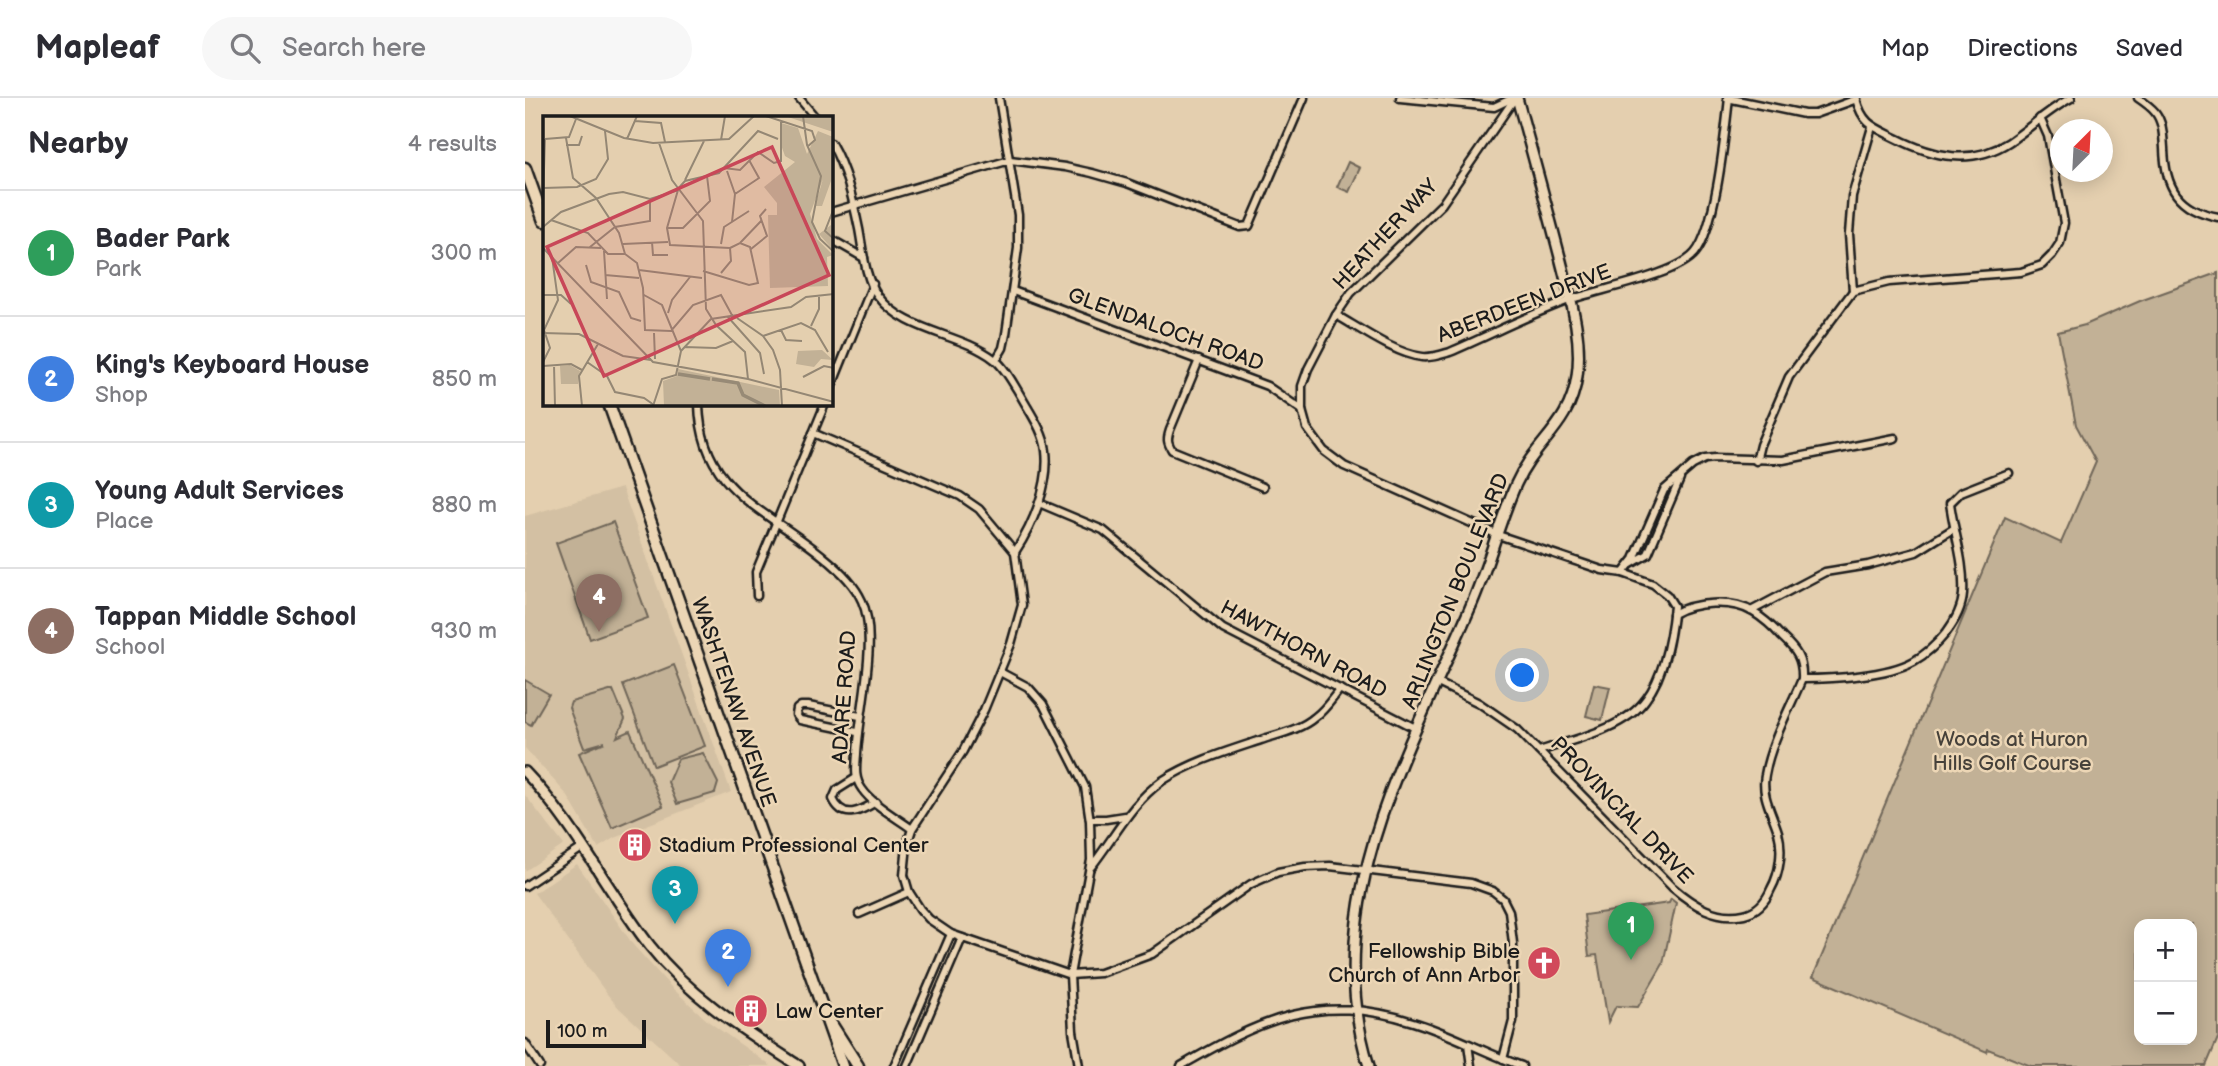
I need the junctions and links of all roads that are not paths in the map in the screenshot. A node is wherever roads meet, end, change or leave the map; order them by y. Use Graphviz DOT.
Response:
graph roads {
  1 [pos="799,98"];
  2 [pos="999,98"];
  3 [pos="1304,98"];
  4 [pos="1400,98"];
  5 [pos="1515,98"];
  6 [pos="1728,98"];
  7 [pos="2071,98"];
  8 [pos="2138,98"];
  9 [pos="1858,99"];
  10 [pos="814,116"];
  11 [pos="2040,118"];
  12 [pos="1873,127"];
  13 [pos="833,148"];
  14 [pos="1010,160"];
  15 [pos="525,168"];
  16 [pos="527,180"];
  17 [pos="854,206"];
  18 [pos="833,211"];
  19 [pos="2218,217"];
  20 [pos="543,219"];
  21 [pos="833,240"];
  22 [pos="864,258"];
  23 [pos="873,284"];
  24 [pos="1013,291"];
  25 [pos="1853,291"];
  26 [pos="1571,299"];
  27 [pos="1336,315"];
  28 [pos="996,360"];
  29 [pos="1199,360"];
  30 [pos="833,383"];
  31 [pos="610,406"];
  32 [pos="699,406"];
  33 [pos="824,406"];
  34 [pos="1302,410"];
  35 [pos="813,433"];
  36 [pos="1895,438"];
  37 [pos="1756,461"];
  38 [pos="2009,473"];
  39 [pos="1682,474"];
  40 [pos="1263,487"];
  41 [pos="1039,503"];
  42 [pos="777,523"];
  43 [pos="1953,529"];
  44 [pos="1498,535"];
  45 [pos="1015,552"];
  46 [pos="1630,565"];
  47 [pos="1623,573"];
  48 [pos="757,596"];
  49 [pos="1751,611"];
  50 [pos="1673,614"];
  51 [pos="1000,673"];
  52 [pos="1802,679"];
  53 [pos="1438,684"];
  54 [pos="1340,689"];
  55 [pos="860,716"];
  56 [pos="1417,729"];
  57 [pos="857,732"];
  58 [pos="1539,751"];
  59 [pos="525,772"];
  60 [pos="856,778"];
  61 [pos="876,802"];
  62 [pos="1125,816"];
  63 [pos="1090,819"];
  64 [pos="912,829"];
  65 [pos="582,848"];
  66 [pos="1089,870"];
  67 [pos="1367,870"];
  68 [pos="525,886"];
  69 [pos="909,892"];
  70 [pos="859,914"];
  71 [pos="951,934"];
  72 [pos="962,938"];
  73 [pos="1069,975"];
  74 [pos="1357,1010"];
  75 [pos="824,1013"];
  76 [pos="909,1032"];
  77 [pos="920,1036"];
  78 [pos="525,1042"];
  79 [pos="1468,1045"];
  80 [pos="1503,1059"];
  81 [pos="1515,1064"];
  82 [pos="540,1066"];
  83 [pos="799,1066"];
  84 [pos="843,1066"];
  85 [pos="858,1066"];
  86 [pos="894,1066"];
  87 [pos="907,1066"];
  88 [pos="1079,1066"];
  89 [pos="1181,1066"];
  90 [pos="1369,1066"];
  91 [pos="1471,1066"];
  92 [pos="1522,1066"];
  1 -- 10 [label="street"];
  2 -- 14 [label="street"];
  3 -- 14 [label="street"];
  4 -- 5 [label="street"];
  5 -- 26 [label="street, ARLINGTON BOULEVARD"];
  5 -- 27 [label="street, HEATHER WAY"];
  6 -- 9 [label="street"];
  6 -- 26 [label="street, ABERDEEN DRIVE"];
  7 -- 11 [label="street"];
  8 -- 19 [label="street"];
  9 -- 12 [label="street"];
  11 -- 12 [label="street"];
  11 -- 25 [label="street"];
  12 -- 25 [label="street"];
  13 -- 17 [label="street"];
  14 -- 17 [label="street"];
  14 -- 24 [label="street"];
  15 -- 16 [label="main road"];
  16 -- 20 [label="main road"];
  17 -- 18 [label="street"];
  17 -- 22 [label="street"];
  21 -- 22 [label="street"];
  22 -- 23 [label="street"];
  23 -- 28 [label="street"];
  23 -- 30 [label="street"];
  24 -- 28 [label="street"];
  24 -- 29 [label="street, GLENDALOCH ROAD"];
  25 -- 37 [label="street"];
  26 -- 27 [label="street, ABERDEEN DRIVE"];
  26 -- 44 [label="street, ARLINGTON BOULEVARD"];
  27 -- 34 [label="street, HEATHER WAY"];
  28 -- 41 [label="street"];
  29 -- 34 [label="street, GLENDALOCH ROAD"];
  29 -- 40 [label="street"];
  31 -- 75 [label="main road, WASHTENAW AVENUE"];
  32 -- 42 [label="street, ADARE ROAD"];
  33 -- 35 [label="street"];
  34 -- 44 [label="street, HEATHER WAY"];
  35 -- 42 [label="street"];
  35 -- 45 [label="street"];
  36 -- 37 [label="street"];
  37 -- 39 [label="street"];
  38 -- 43 [label="street"];
  39 -- 46 [label="street"];
  39 -- 46 [label="street"];
  41 -- 45 [label="street"];
  41 -- 54 [label="street, HAWTHORN ROAD"];
  42 -- 48 [label="street"];
  42 -- 55 [label="street, ADARE ROAD"];
  43 -- 49 [label="street"];
  43 -- 52 [label="street"];
  44 -- 47 [label="street, HEATHER WAY"];
  44 -- 53 [label="street, ARLINGTON BOULEVARD"];
  45 -- 51 [label="street"];
  46 -- 47 [label="street"];
  47 -- 50 [label="street, HEATHER WAY"];
  49 -- 50 [label="street"];
  49 -- 52 [label="street"];
  50 -- 58 [label="street"];
  51 -- 63 [label="street"];
  51 -- 64 [label="street"];
  52 -- 58 [label="street, PROVINCIAL DRIVE"];
  53 -- 56 [label="street, ARLINGTON BOULEVARD"];
  53 -- 58 [label="street, PROVINCIAL DRIVE"];
  54 -- 56 [label="street, HAWTHORN ROAD"];
  54 -- 62 [label="street"];
  55 -- 57 [label="street, ADARE ROAD"];
  55 -- 57 [label="street"];
  56 -- 67 [label="street, ARLINGTON BOULEVARD"];
  57 -- 60 [label="street, ADARE ROAD"];
  59 -- 65 [label="street"];
  60 -- 61 [label="street, ADARE ROAD"];
  60 -- 61 [label="street"];
  61 -- 64 [label="street, ADARE ROAD"];
  62 -- 63 [label="street"];
  62 -- 66 [label="street"];
  63 -- 66 [label="street"];
  64 -- 69 [label="street"];
  65 -- 68 [label="street"];
  65 -- 83 [label="street"];
  66 -- 73 [label="street"];
  67 -- 73 [label="street"];
  67 -- 74 [label="street, ARLINGTON BOULEVARD"];
  67 -- 80 [label="street"];
  69 -- 70 [label="street"];
  69 -- 71 [label="street"];
  71 -- 72 [label="street"];
  71 -- 76 [label="street"];
  72 -- 73 [label="street"];
  72 -- 77 [label="street"];
  73 -- 88 [label="street"];
  74 -- 79 [label="street"];
  74 -- 89 [label="street"];
  74 -- 90 [label="street, ARLINGTON BOULEVARD"];
  75 -- 84 [label="main road, WASHTENAW AVENUE"];
  75 -- 85 [label="main road, WASHTENAW AVENUE"];
  76 -- 77 [label="street"];
  76 -- 86 [label="street"];
  77 -- 87 [label="street"];
  78 -- 82 [label="street"];
  79 -- 80 [label="street"];
  79 -- 91 [label="street"];
  80 -- 81 [label="street"];
  81 -- 92 [label="street"];
}
